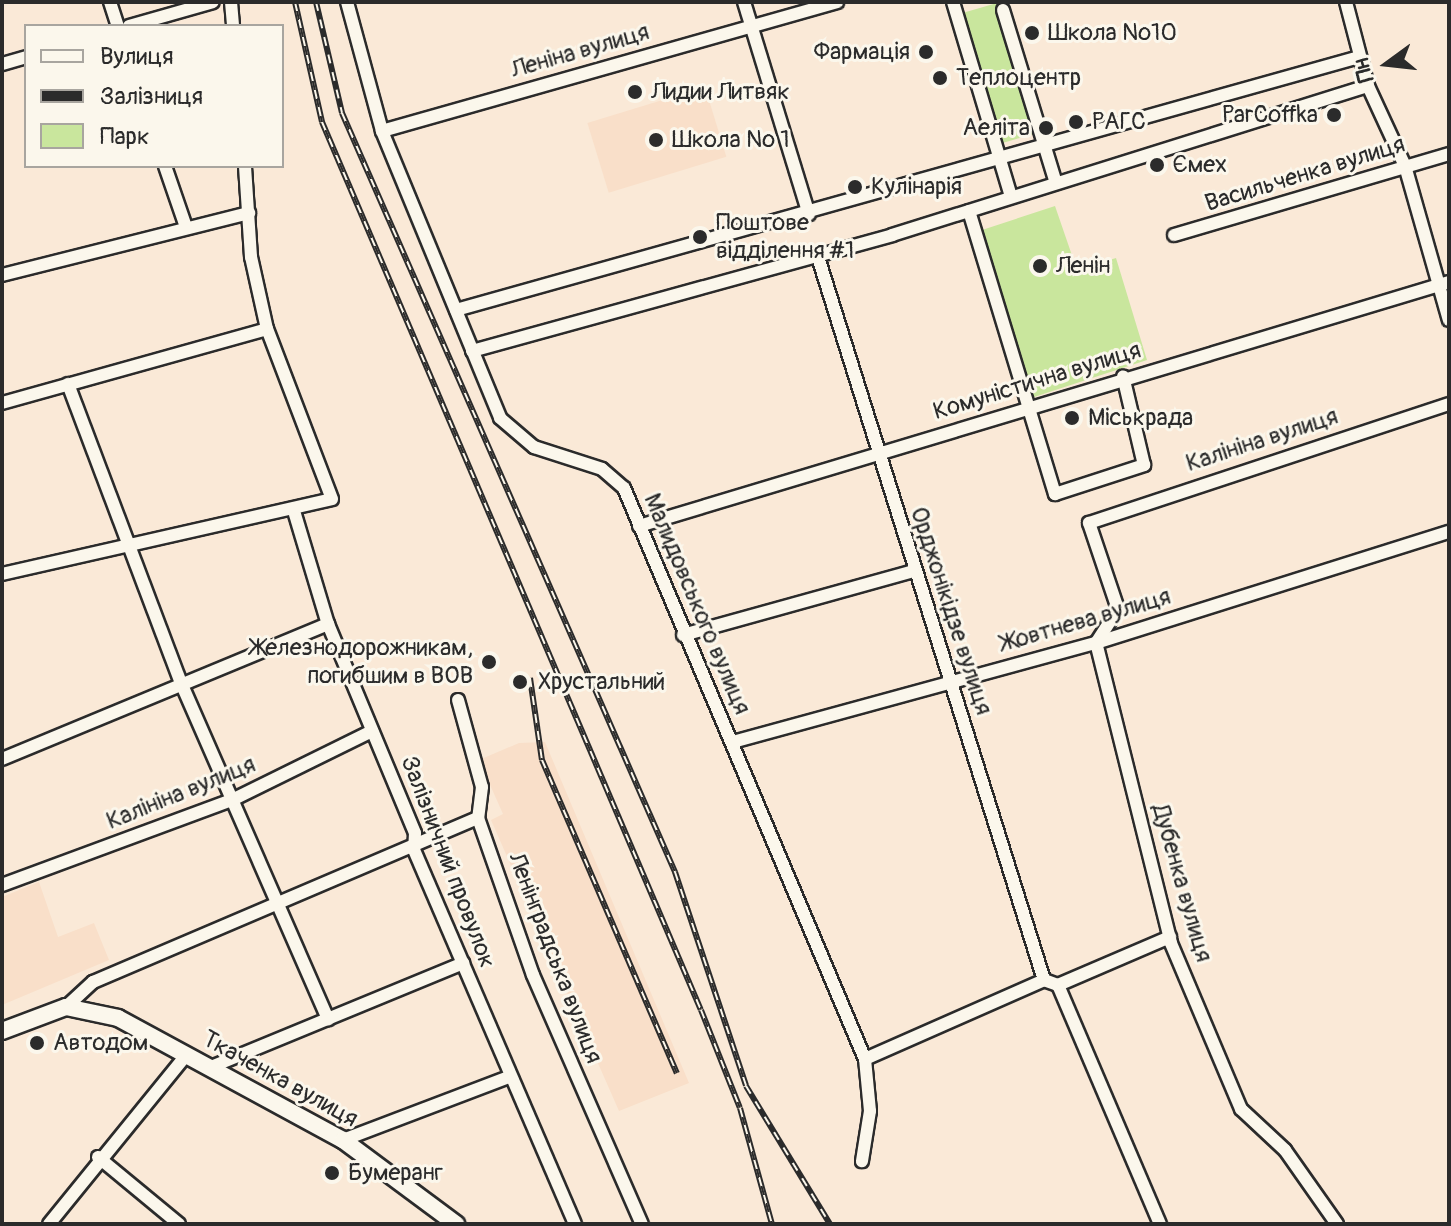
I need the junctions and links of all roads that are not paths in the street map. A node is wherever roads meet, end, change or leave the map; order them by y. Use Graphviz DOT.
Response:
graph roads {
  1 [pos="110,2"];
  2 [pos="213,2"];
  3 [pos="231,2"];
  4 [pos="347,2"];
  5 [pos="744,2"];
  6 [pos="837,2"];
  7 [pos="953,2"];
  8 [pos="1346,2"];
  9 [pos="1003,10"];
  10 [pos="117,24"];
  11 [pos="136,24"];
  12 [pos="233,24"];
  13 [pos="751,26"];
  14 [pos="1359,57"];
  15 [pos="24,58"];
  16 [pos="2,64"];
  17 [pos="1368,86"];
  18 [pos="382,131"];
  19 [pos="1044,145"];
  20 [pos="1449,154"];
  21 [pos="1000,158"];
  22 [pos="1405,166"];
  23 [pos="166,168"];
  24 [pos="245,168"];
  25 [pos="1056,183"];
  26 [pos="1011,197"];
  27 [pos="969,211"];
  28 [pos="249,213"];
  29 [pos="809,214"];
  30 [pos="186,227"];
  31 [pos="1174,235"];
  32 [pos="818,257"];
  33 [pos="2,275"];
  34 [pos="1444,284"];
  35 [pos="456,310"];
  36 [pos="1449,320"];
  37 [pos="267,329"];
  38 [pos="472,351"];
  39 [pos="1123,376"];
  40 [pos="68,384"];
  41 [pos="2,403"];
  42 [pos="1449,404"];
  43 [pos="1026,405"];
  44 [pos="877,454"];
  45 [pos="294,511"];
  46 [pos="639,526"];
  47 [pos="1449,532"];
  48 [pos="127,548"];
  49 [pos="913,571"];
  50 [pos="2,574"];
  51 [pos="328,624"];
  52 [pos="683,635"];
  53 [pos="1096,643"];
  54 [pos="952,680"];
  55 [pos="182,685"];
  56 [pos="458,700"];
  57 [pos="372,731"];
  58 [pos="733,742"];
  59 [pos="2,759"];
  60 [pos="232,800"];
  61 [pos="478,818"];
  62 [pos="414,850"];
  63 [pos="2,885"];
  64 [pos="278,909"];
  65 [pos="1170,937"];
  66 [pos="463,963"];
  67 [pos="1044,980"];
  68 [pos="1058,985"];
  69 [pos="66,1007"];
  70 [pos="328,1019"];
  71 [pos="2,1031"];
  72 [pos="187,1054"];
  73 [pos="865,1059"];
  74 [pos="211,1067"];
  75 [pos="509,1077"];
  76 [pos="343,1140"];
  77 [pos="98,1157"];
  78 [pos="862,1161"];
  79 [pos="1334,1220"];
  80 [pos="49,1224"];
  81 [pos="179,1224"];
  82 [pos="456,1224"];
  83 [pos="575,1224"];
  84 [pos="642,1224"];
  85 [pos="1160,1224"];
  86 [pos="1319,1224"];
  1 -- 10 [label="street"];
  2 -- 11 [label="street"];
  3 -- 12 [label="street"];
  4 -- 18 [label="street, Малидовського вулиця"];
  5 -- 13 [label="street"];
  6 -- 13 [label="street, Леніна вулиця"];
  7 -- 21 [label="street"];
  8 -- 14 [label="street"];
  9 -- 19 [label="street"];
  13 -- 18 [label="street, Леніна вулиця"];
  13 -- 29 [label="street"];
  14 -- 17 [label="street"];
  14 -- 19 [label="street"];
  15 -- 16 [label="street"];
  17 -- 22 [label="street"];
  17 -- 25 [label="street"];
  18 -- 35 [label="street, Малидовського вулиця"];
  19 -- 21 [label="street"];
  19 -- 25 [label="street"];
  20 -- 22 [label="street, Васильченка вулиця"];
  21 -- 26 [label="street"];
  21 -- 29 [label="street"];
  22 -- 31 [label="street, Васильченка вулиця"];
  22 -- 34 [label="street"];
  23 -- 30 [label="street"];
  24 -- 28 [label="street"];
  25 -- 26 [label="street"];
  26 -- 27 [label="street"];
  27 -- 32 [label="street"];
  27 -- 43 [label="street"];
  28 -- 30 [label="street"];
  28 -- 37 [label="street"];
  29 -- 35 [label="street"];
  30 -- 33 [label="street"];
  32 -- 38 [label="street"];
  32 -- 44 [label="street, Орджонікідзе вулиця"];
  34 -- 36 [label="street"];
  34 -- 39 [label="street, Комуністична вулиця"];
  35 -- 38 [label="street, Малидовського вулиця"];
  37 -- 40 [label="street"];
  37 -- 45 [label="street"];
  38 -- 46 [label="street, Малидовського вулиця"];
  39 -- 43 [label="street, Комуністична вулиця"];
  39 -- 43 [label="street"];
  40 -- 41 [label="street"];
  40 -- 48 [label="street"];
  42 -- 53 [label="street, Калініна вулиця"];
  43 -- 44 [label="street, Комуністична вулиця"];
  44 -- 46 [label="street, Комуністична вулиця"];
  44 -- 49 [label="street, Орджонікідзе вулиця"];
  45 -- 48 [label="street"];
  45 -- 51 [label="street, Залізничний провулок"];
  46 -- 52 [label="street, Малидовського вулиця"];
  47 -- 53 [label="street, Жовтнева вулиця"];
  48 -- 50 [label="street"];
  48 -- 55 [label="street"];
  49 -- 52 [label="street"];
  49 -- 54 [label="street, Орджонікідзе вулиця"];
  51 -- 55 [label="street"];
  51 -- 57 [label="street, Залізничний провулок"];
  52 -- 58 [label="street, Малидовського вулиця"];
  53 -- 54 [label="street, Жовтнева вулиця"];
  53 -- 65 [label="street, Дубенка вулиця"];
  54 -- 58 [label="street, Жовтнева вулиця"];
  54 -- 67 [label="street, Орджонікідзе вулиця"];
  55 -- 59 [label="street"];
  55 -- 60 [label="street"];
  56 -- 61 [label="street, Ленінградська вулиця"];
  57 -- 60 [label="street, Калініна вулиця"];
  57 -- 62 [label="street, Залізничний провулок"];
  58 -- 73 [label="street, Малидовського вулиця"];
  60 -- 63 [label="street, Калініна вулиця"];
  60 -- 64 [label="street"];
  61 -- 62 [label="street"];
  61 -- 84 [label="street, Ленінградська вулиця"];
  62 -- 64 [label="street"];
  62 -- 66 [label="street, Залізничний провулок"];
  64 -- 69 [label="street"];
  64 -- 70 [label="street"];
  65 -- 68 [label="street"];
  65 -- 79 [label="street, Дубенка вулиця"];
  66 -- 70 [label="street"];
  66 -- 75 [label="street, Залізничний провулок"];
  67 -- 68 [label="street"];
  67 -- 73 [label="street"];
  68 -- 85 [label="street"];
  69 -- 71 [label="main road"];
  69 -- 72 [label="main road, Ткаченка вулиця"];
  70 -- 74 [label="street"];
  72 -- 74 [label="main road, Ткаченка вулиця"];
  72 -- 77 [label="street"];
  73 -- 78 [label="street, Малидовського вулиця"];
  74 -- 76 [label="main road, Ткаченка вулиця"];
  75 -- 76 [label="street"];
  75 -- 83 [label="street, Залізничний провулок"];
  76 -- 82 [label="main road, Ткаченка вулиця"];
  77 -- 80 [label="street"];
  77 -- 81 [label="street"];
  79 -- 86 [label="street"];
}
